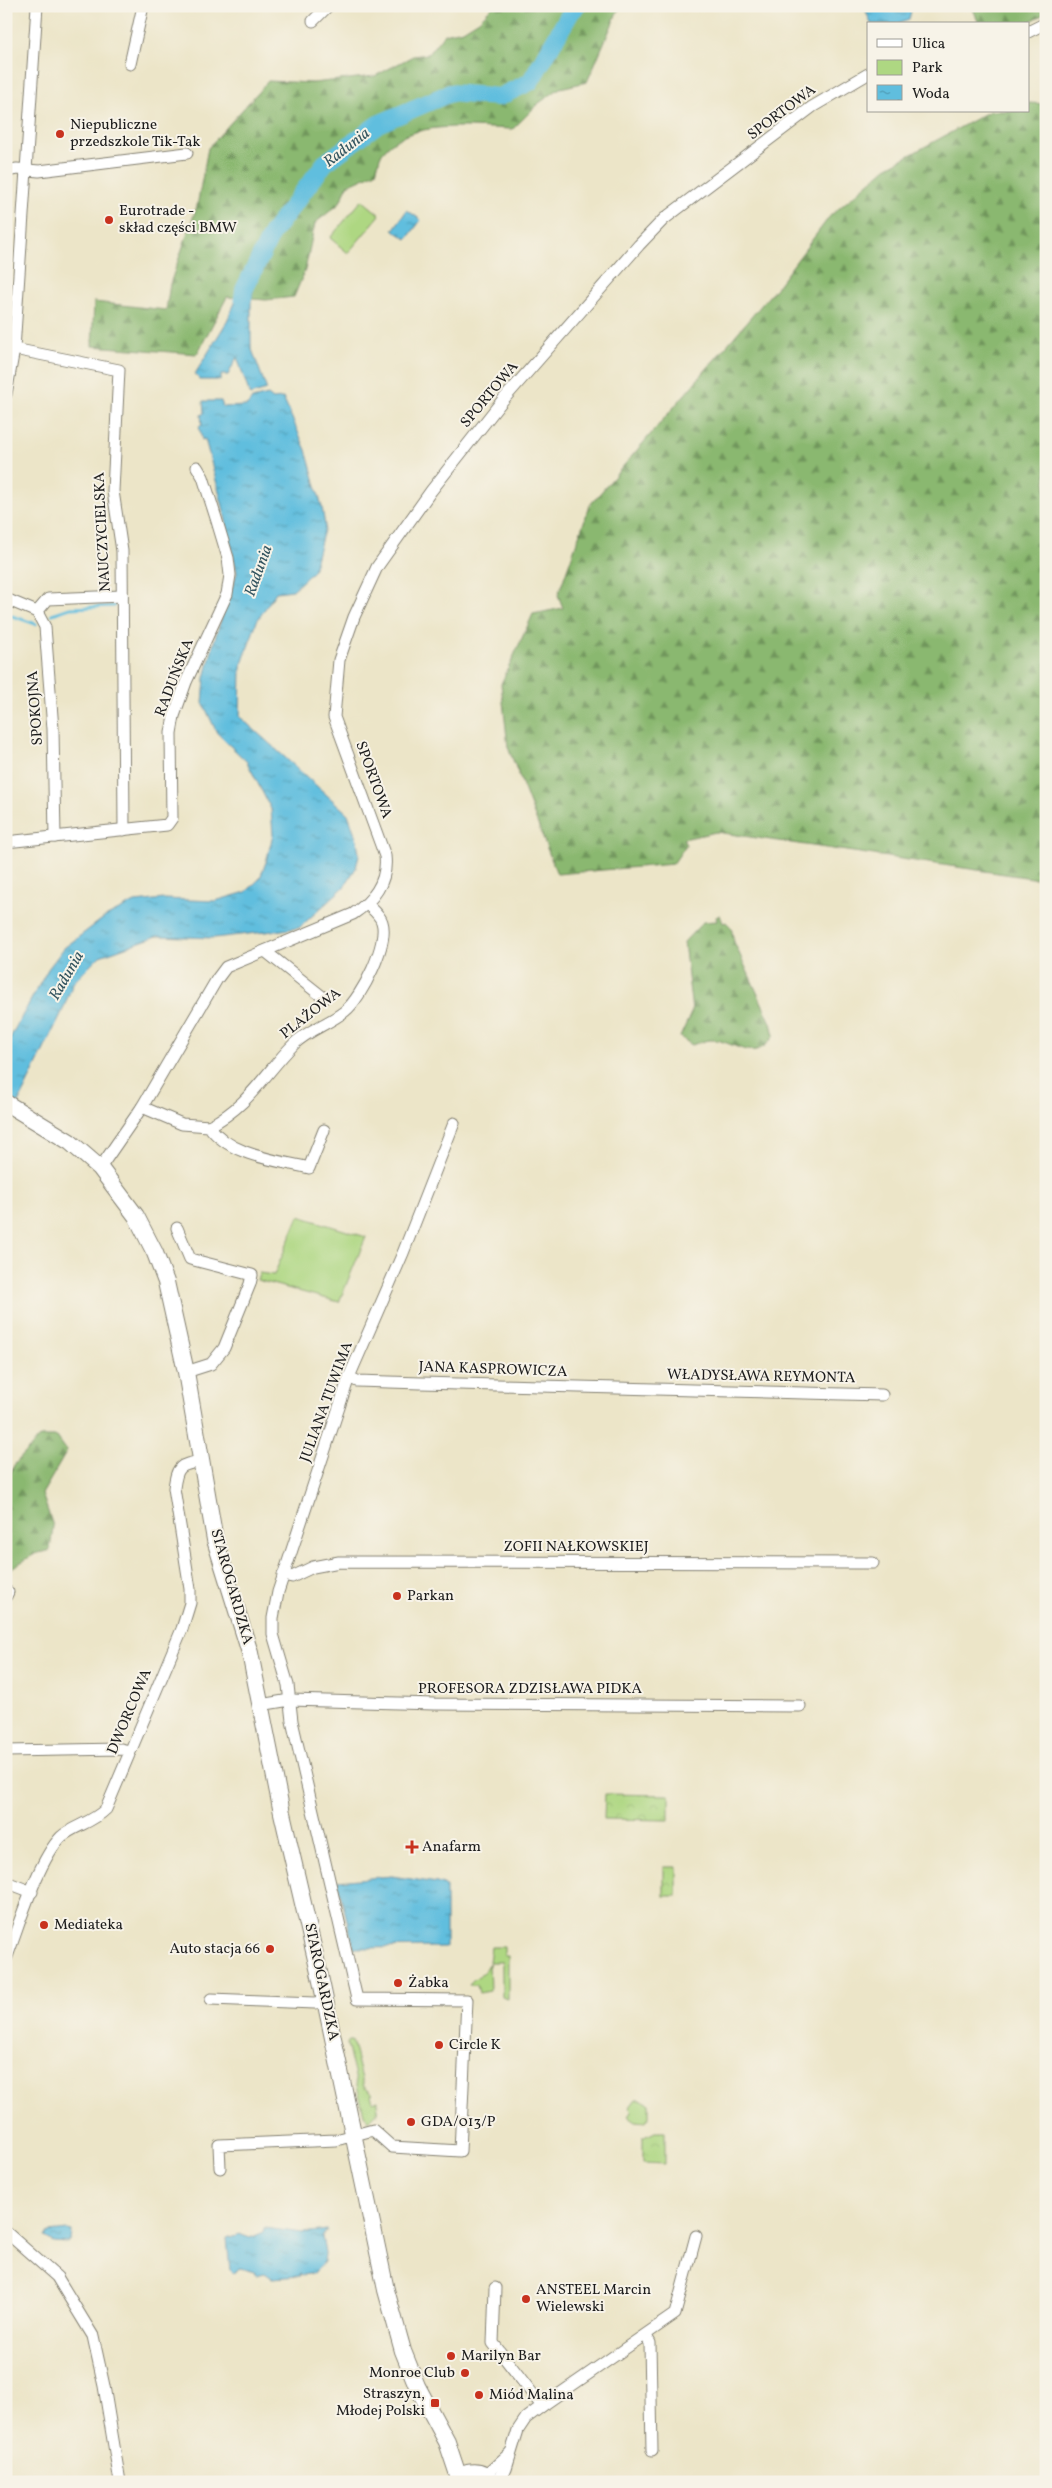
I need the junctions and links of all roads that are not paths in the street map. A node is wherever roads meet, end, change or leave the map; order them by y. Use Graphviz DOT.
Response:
graph roads {
  1 [pos="38,6"];
  2 [pos="143,6"];
  3 [pos="328,6"];
  4 [pos="313,21"];
  5 [pos="1046,23"];
  6 [pos="1030,31"];
  7 [pos="130,64"];
  8 [pos="867,75"];
  9 [pos="187,153"];
  10 [pos="27,169"];
  11 [pos="6,171"];
  12 [pos="14,349"];
  13 [pos="6,394"];
  14 [pos="200,472"];
  15 [pos="122,596"];
  16 [pos="6,599"];
  17 [pos="37,612"];
  18 [pos="124,830"];
  19 [pos="55,837"];
  20 [pos="6,842"];
  21 [pos="368,904"];
  22 [pos="265,952"];
  23 [pos="324,998"];
  24 [pos="6,1102"];
  25 [pos="142,1106"];
  26 [pos="454,1123"];
  27 [pos="209,1126"];
  28 [pos="324,1130"];
  29 [pos="100,1168"];
  30 [pos="177,1228"];
  31 [pos="186,1372"];
  32 [pos="349,1378"];
  33 [pos="638,1389"];
  34 [pos="882,1394"];
  35 [pos="202,1461"];
  36 [pos="873,1563"];
  37 [pos="283,1575"];
  38 [pos="290,1700"];
  39 [pos="260,1705"];
  40 [pos="800,1706"];
  41 [pos="6,1751"];
  42 [pos="130,1751"];
  43 [pos="6,1882"];
  44 [pos="32,1892"];
  45 [pos="6,1959"];
  46 [pos="211,1999"];
  47 [pos="325,2001"];
  48 [pos="353,2134"];
  49 [pos="220,2168"];
  50 [pos="6,2232"];
  51 [pos="696,2236"];
  52 [pos="495,2288"];
  53 [pos="646,2336"];
  54 [pos="542,2406"];
  55 [pos="652,2452"];
  56 [pos="477,2478"];
  57 [pos="120,2482"];
  1 -- 10 [label="street"];
  2 -- 7 [label="street"];
  3 -- 4 [label="street"];
  5 -- 6 [label="street"];
  8 -- 21 [label="street, SPORTOWA"];
  9 -- 10 [label="street"];
  10 -- 11 [label="street"];
  10 -- 12 [label="street"];
  12 -- 13 [label="street"];
  12 -- 15 [label="street, NAUCZYCIELSKA"];
  14 -- 18 [label="street, RADUŃSKA"];
  15 -- 17 [label="street"];
  15 -- 18 [label="street, NAUCZYCIELSKA"];
  16 -- 17 [label="street"];
  17 -- 19 [label="street, SPOKOJNA"];
  18 -- 19 [label="street, RADUŃSKA"];
  19 -- 20 [label="street, RADUŃSKA"];
  21 -- 22 [label="street"];
  21 -- 27 [label="street, PLAŻOWA"];
  22 -- 23 [label="street, PLAŻOWA"];
  22 -- 25 [label="street"];
  24 -- 29 [label="main road, STAROGARDZKA"];
  25 -- 27 [label="street"];
  25 -- 29 [label="street"];
  26 -- 32 [label="street, JULIANA TUWIMA"];
  27 -- 28 [label="street"];
  29 -- 31 [label="main road, STAROGARDZKA"];
  30 -- 31 [label="street"];
  31 -- 35 [label="main road, STAROGARDZKA"];
  32 -- 33 [label="street, JANA KASPROWICZA"];
  32 -- 37 [label="street, JULIANA TUWIMA"];
  33 -- 34 [label="street, WŁADYSŁAWA REYMONTA"];
  35 -- 39 [label="main road, STAROGARDZKA"];
  35 -- 42 [label="street, DWORCOWA"];
  36 -- 37 [label="street, ZOFII NAŁKOWSKIEJ"];
  37 -- 38 [label="street, JULIANA TUWIMA"];
  38 -- 39 [label="street, PROFESORA ZDZISŁAWA PIDKA"];
  38 -- 40 [label="street, PROFESORA ZDZISŁAWA PIDKA"];
  38 -- 48 [label="street, JULIANA TUWIMA"];
  39 -- 47 [label="main road, STAROGARDZKA"];
  41 -- 42 [label="street"];
  42 -- 44 [label="street, DWORCOWA"];
  43 -- 44 [label="street"];
  44 -- 45 [label="street, DWORCOWA"];
  46 -- 47 [label="street"];
  47 -- 48 [label="main road, STAROGARDZKA"];
  48 -- 49 [label="street"];
  48 -- 56 [label="main road, STAROGARDZKA"];
  50 -- 57 [label="street"];
  51 -- 53 [label="street"];
  52 -- 54 [label="street"];
  53 -- 54 [label="street"];
  53 -- 55 [label="street"];
  54 -- 56 [label="street"];
}
